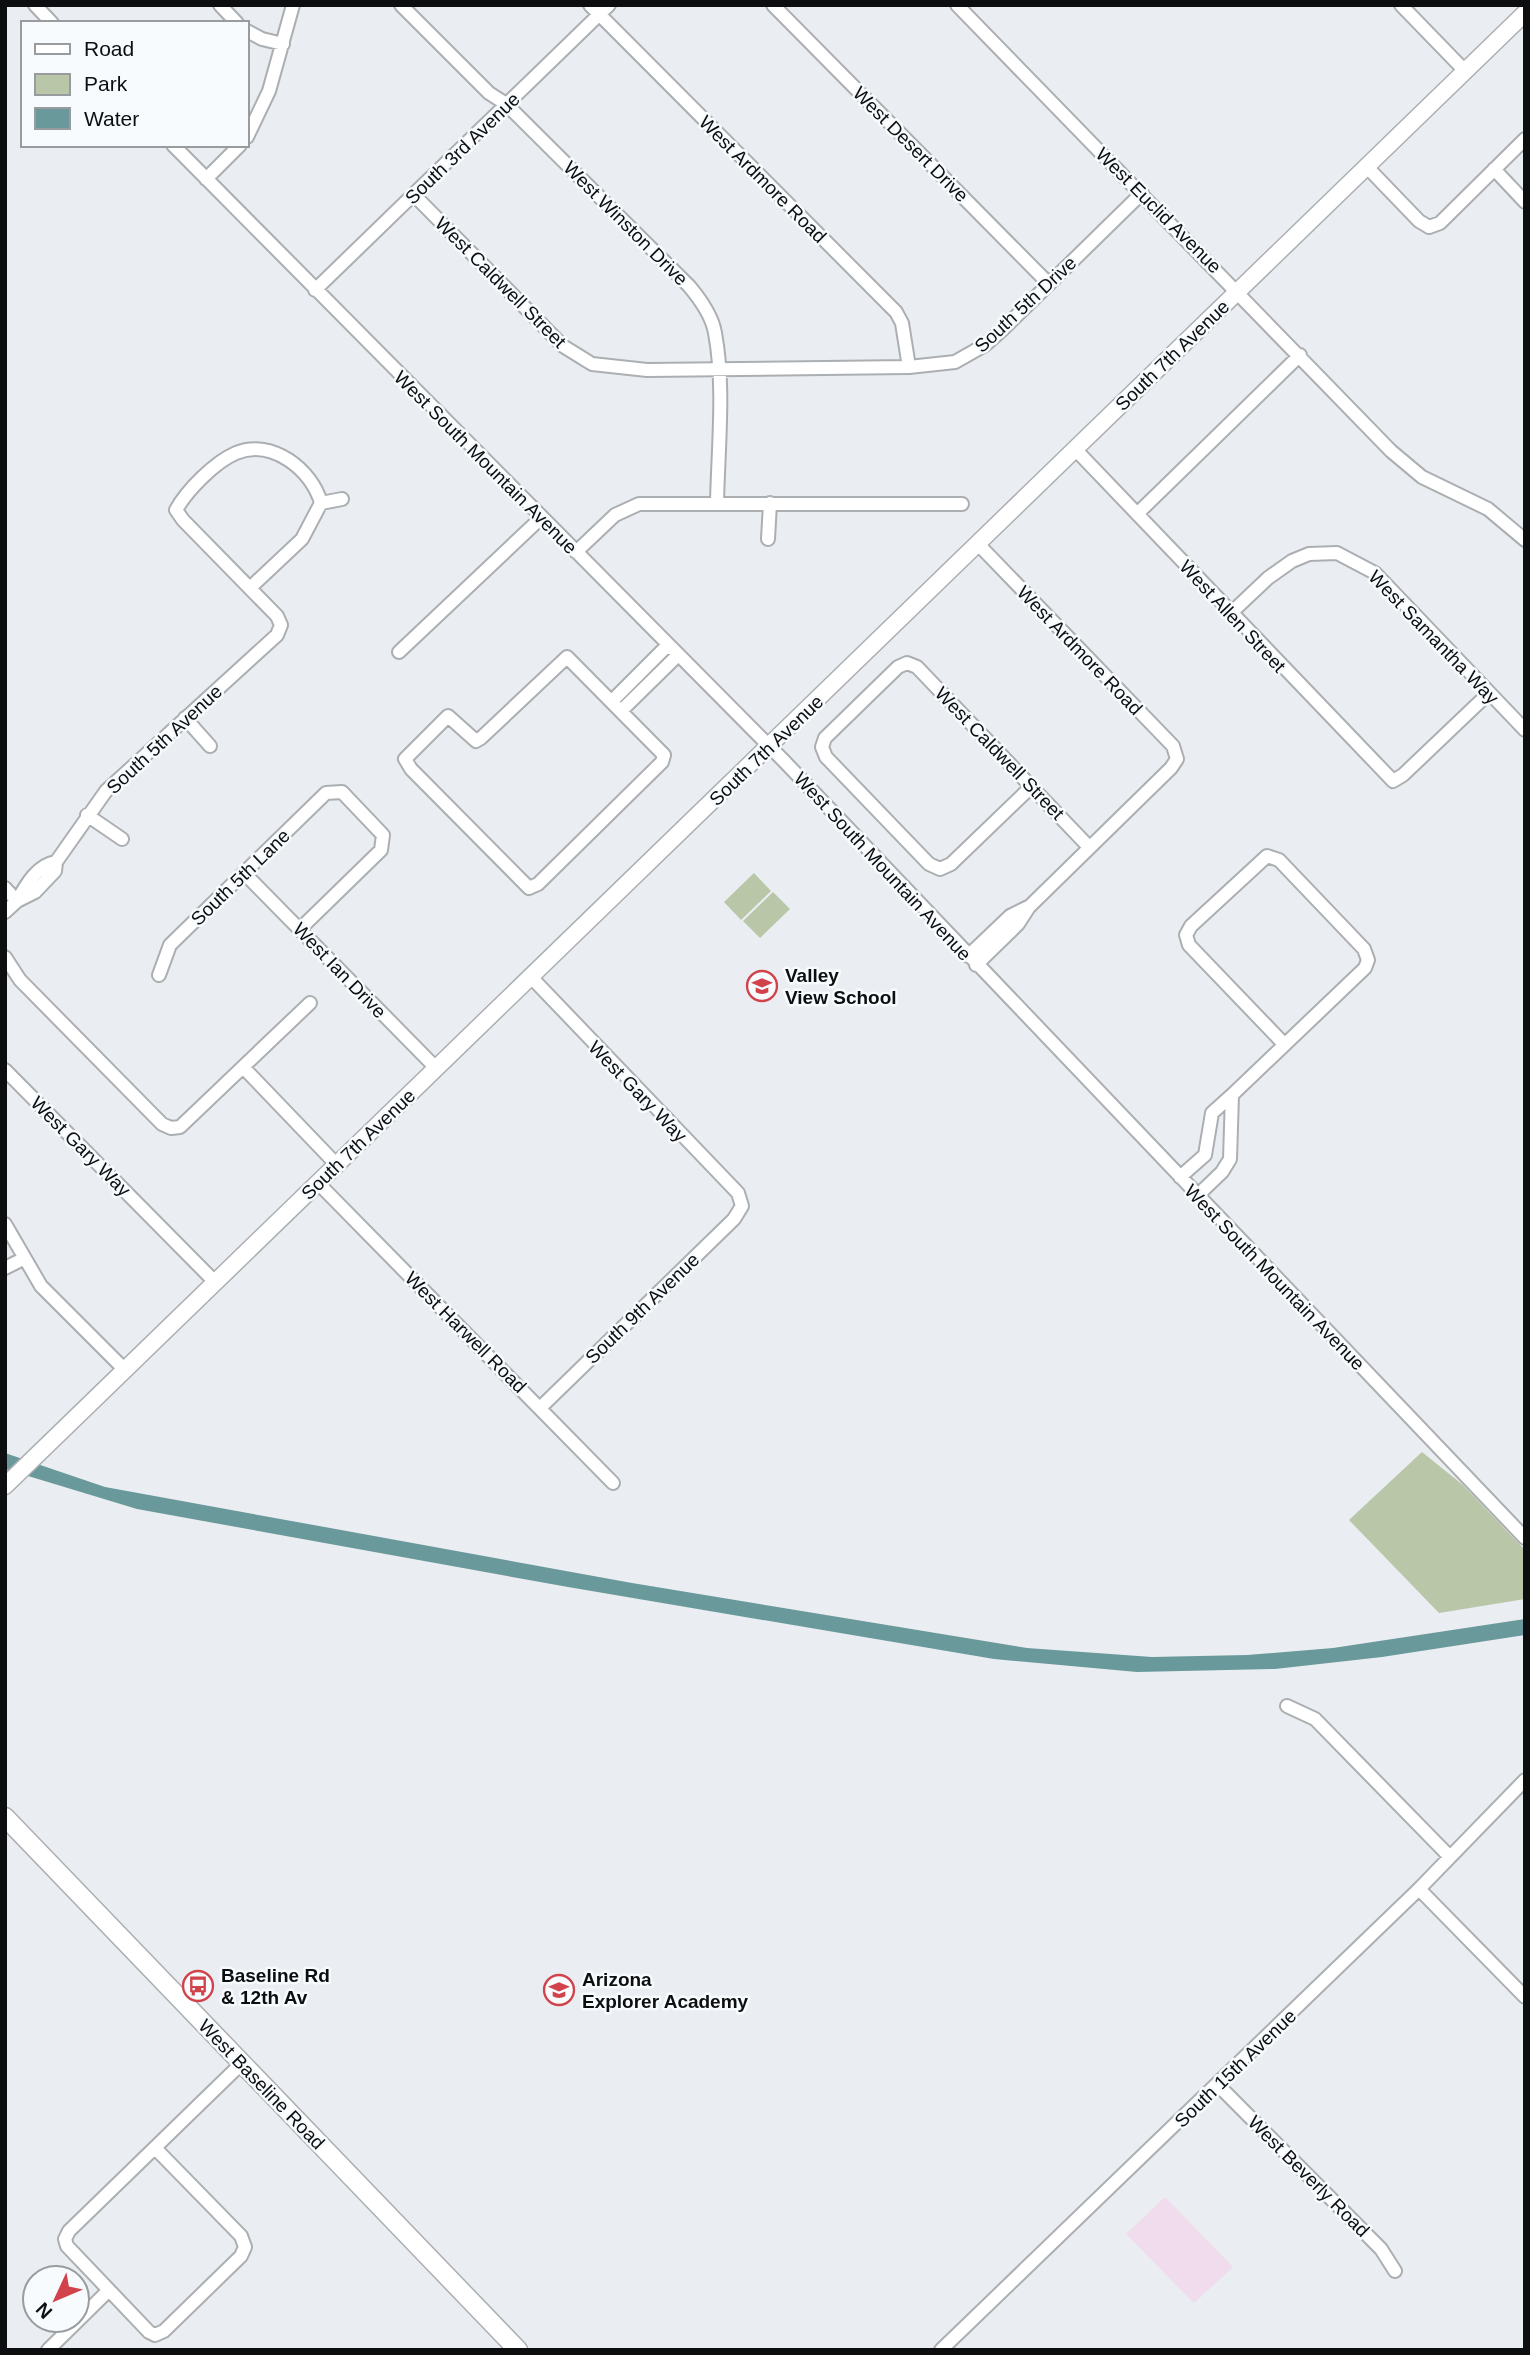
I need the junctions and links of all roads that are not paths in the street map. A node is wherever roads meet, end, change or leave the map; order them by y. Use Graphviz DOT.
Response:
graph roads {
  1 [pos="35,5"];
  2 [pos="220,5"];
  3 [pos="293,5"];
  4 [pos="401,5"];
  5 [pos="773,5"];
  6 [pos="957,5"];
  7 [pos="1401,5"];
  8 [pos="600,8"];
  9 [pos="1525,13"];
  10 [pos="50,21"];
  11 [pos="235,21"];
  12 [pos="248,32"];
  13 [pos="283,44"];
  14 [pos="1466,72"];
  15 [pos="506,104"];
  16 [pos="248,135"];
  17 [pos="1525,139"];
  18 [pos="175,147"];
  19 [pos="238,147"];
  20 [pos="1367,167"];
  21 [pos="1494,169"];
  22 [pos="206,179"];
  23 [pos="1142,193"];
  24 [pos="414,195"];
  25 [pos="1525,202"];
  26 [pos="1049,284"];
  27 [pos="315,290"];
  28 [pos="1239,291"];
  29 [pos="1300,355"];
  30 [pos="909,367"];
  31 [pos="718,369"];
  32 [pos="1075,449"];
  33 [pos="342,499"];
  34 [pos="321,503"];
  35 [pos="718,503"];
  36 [pos="770,503"];
  37 [pos="962,504"];
  38 [pos="1137,514"];
  39 [pos="542,517"];
  40 [pos="768,539"];
  41 [pos="1525,540"];
  42 [pos="978,544"];
  43 [pos="576,552"];
  44 [pos="250,588"];
  45 [pos="1231,613"];
  46 [pos="668,645"];
  47 [pos="399,652"];
  48 [pos="678,655"];
  49 [pos="634,678"];
  50 [pos="644,688"];
  51 [pos="1489,693"];
  52 [pos="613,700"];
  53 [pos="622,710"];
  54 [pos="185,718"];
  55 [pos="1525,730"];
  56 [pos="210,746"];
  57 [pos="770,747"];
  58 [pos="1031,787"];
  59 [pos="87,814"];
  60 [pos="122,839"];
  61 [pos="1089,847"];
  62 [pos="244,873"];
  63 [pos="5,888"];
  64 [pos="17,901"];
  65 [pos="5,912"];
  66 [pos="300,929"];
  67 [pos="5,957"];
  68 [pos="972,961"];
  69 [pos="5,974"];
  70 [pos="159,975"];
  71 [pos="531,977"];
  72 [pos="20,980"];
  73 [pos="310,1003"];
  74 [pos="1284,1044"];
  75 [pos="243,1067"];
  76 [pos="436,1068"];
  77 [pos="5,1070"];
  78 [pos="1232,1095"];
  79 [pos="1208,1149"];
  80 [pos="1231,1154"];
  81 [pos="336,1164"];
  82 [pos="1180,1177"];
  83 [pos="318,1183"];
  84 [pos="1197,1196"];
  85 [pos="742,1206"];
  86 [pos="5,1224"];
  87 [pos="23,1259"];
  88 [pos="5,1268"];
  89 [pos="215,1282"];
  90 [pos="125,1370"];
  91 [pos="540,1408"];
  92 [pos="613,1483"];
  93 [pos="5,1486"];
  94 [pos="1525,1538"];
  95 [pos="1287,1706"];
  96 [pos="1525,1780"];
  97 [pos="5,1817"];
  98 [pos="1450,1857"];
  99 [pos="1419,1889"];
  100 [pos="1525,1997"];
  101 [pos="242,2063"];
  102 [pos="1219,2085"];
  103 [pos="155,2148"];
  104 [pos="1395,2271"];
  105 [pos="109,2290"];
  106 [pos="48,2350"];
  107 [pos="518,2350"];
  108 [pos="941,2350"];
  1 -- 10 [label="street"];
  2 -- 11 [label="street"];
  3 -- 13 [label="street"];
  4 -- 15 [label="street, West Winston Drive"];
  5 -- 26 [label="street, West Desert Drive"];
  6 -- 23 [label="street, West Euclid Avenue"];
  7 -- 14 [label="street"];
  8 -- 15 [label="street, South 3rd Avenue"];
  8 -- 30 [label="street, West Ardmore Road"];
  9 -- 14 [label="street, South 7th Avenue"];
  12 -- 13 [label="street"];
  13 -- 16 [label="street"];
  14 -- 20 [label="street, South 7th Avenue"];
  15 -- 24 [label="street, South 3rd Avenue"];
  15 -- 31 [label="street, West Winston Drive"];
  17 -- 21 [label="street"];
  18 -- 22 [label="street, West South Mountain Avenue"];
  19 -- 22 [label="street"];
  20 -- 21 [label="street"];
  20 -- 28 [label="street, South 7th Avenue"];
  21 -- 25 [label="street"];
  22 -- 27 [label="street, West South Mountain Avenue"];
  23 -- 26 [label="street, South 5th Drive"];
  23 -- 28 [label="street, West Euclid Avenue"];
  24 -- 27 [label="street, South 3rd Avenue"];
  24 -- 31 [label="street, West Caldwell Street"];
  26 -- 30 [label="street, South 5th Drive"];
  27 -- 39 [label="street, West South Mountain Avenue"];
  28 -- 29 [label="street, West Euclid Avenue"];
  28 -- 32 [label="street, South 7th Avenue"];
  29 -- 38 [label="street"];
  29 -- 41 [label="street, West Euclid Avenue"];
  30 -- 31 [label="street, South 5th Drive"];
  31 -- 35 [label="street, West Winston Drive"];
  32 -- 38 [label="street, West Allen Street"];
  32 -- 42 [label="street, South 7th Avenue"];
  33 -- 34 [label="street"];
  34 -- 44 [label="street"];
  34 -- 44 [label="street"];
  35 -- 36 [label="street"];
  35 -- 43 [label="street"];
  36 -- 37 [label="street"];
  36 -- 40 [label="street"];
  38 -- 45 [label="street, West Allen Street"];
  39 -- 43 [label="street, West South Mountain Avenue"];
  39 -- 47 [label="street"];
  42 -- 57 [label="street, South 7th Avenue"];
  42 -- 61 [label="street, West Ardmore Road"];
  43 -- 46 [label="street, West South Mountain Avenue"];
  44 -- 54 [label="street, South 5th Avenue"];
  45 -- 51 [label="street, West Samantha Way"];
  45 -- 51 [label="street, West Allen Street"];
  46 -- 48 [label="street, West South Mountain Avenue"];
  46 -- 49 [label="street"];
  48 -- 50 [label="street"];
  48 -- 57 [label="street, West South Mountain Avenue"];
  49 -- 50 [label="street"];
  49 -- 52 [label="street"];
  50 -- 53 [label="street"];
  51 -- 55 [label="street, West Samantha Way"];
  52 -- 53 [label="street"];
  52 -- 53 [label="street"];
  54 -- 56 [label="street"];
  54 -- 59 [label="street, South 5th Avenue"];
  57 -- 68 [label="street, West South Mountain Avenue"];
  57 -- 71 [label="street, South 7th Avenue"];
  58 -- 58 [label="street, West Caldwell Street"];
  58 -- 61 [label="street, West Caldwell Street"];
  59 -- 60 [label="street"];
  59 -- 64 [label="street, South 5th Avenue"];
  61 -- 68 [label="street"];
  62 -- 66 [label="street, West Ian Drive"];
  62 -- 66 [label="street, South 5th Lane"];
  62 -- 70 [label="street, South 5th Lane"];
  63 -- 64 [label="street"];
  64 -- 65 [label="street, South 5th Avenue"];
  66 -- 76 [label="street, West Ian Drive"];
  67 -- 72 [label="street"];
  68 -- 82 [label="street, West South Mountain Avenue"];
  69 -- 72 [label="street"];
  71 -- 76 [label="street, South 7th Avenue"];
  71 -- 85 [label="street, West Gary Way"];
  72 -- 75 [label="street"];
  73 -- 75 [label="street"];
  74 -- 74 [label="street"];
  74 -- 78 [label="street"];
  75 -- 81 [label="street"];
  76 -- 81 [label="street, South 7th Avenue"];
  77 -- 89 [label="street, West Gary Way"];
  78 -- 79 [label="street"];
  78 -- 80 [label="street"];
  79 -- 80 [label="street"];
  79 -- 82 [label="street"];
  80 -- 84 [label="street"];
  81 -- 83 [label="street, South 7th Avenue"];
  82 -- 84 [label="street, West South Mountain Avenue"];
  83 -- 89 [label="street, South 7th Avenue"];
  83 -- 91 [label="street, West Harwell Road"];
  84 -- 94 [label="street, West South Mountain Avenue"];
  85 -- 91 [label="street, South 9th Avenue"];
  86 -- 87 [label="street"];
  87 -- 88 [label="street"];
  87 -- 90 [label="street"];
  89 -- 90 [label="street, South 7th Avenue"];
  90 -- 93 [label="street, South 7th Avenue"];
  91 -- 92 [label="street, West Harwell Road"];
  95 -- 98 [label="street"];
  96 -- 98 [label="street, South 15th Avenue"];
  97 -- 101 [label="main road, West Baseline Road"];
  98 -- 99 [label="street, South 15th Avenue"];
  99 -- 100 [label="street"];
  99 -- 102 [label="street, South 15th Avenue"];
  101 -- 103 [label="street"];
  101 -- 107 [label="main road, West Baseline Road"];
  102 -- 104 [label="street, West Beverly Road"];
  102 -- 108 [label="street, South 15th Avenue"];
  103 -- 105 [label="street"];
  103 -- 105 [label="street"];
  105 -- 106 [label="street"];
}
